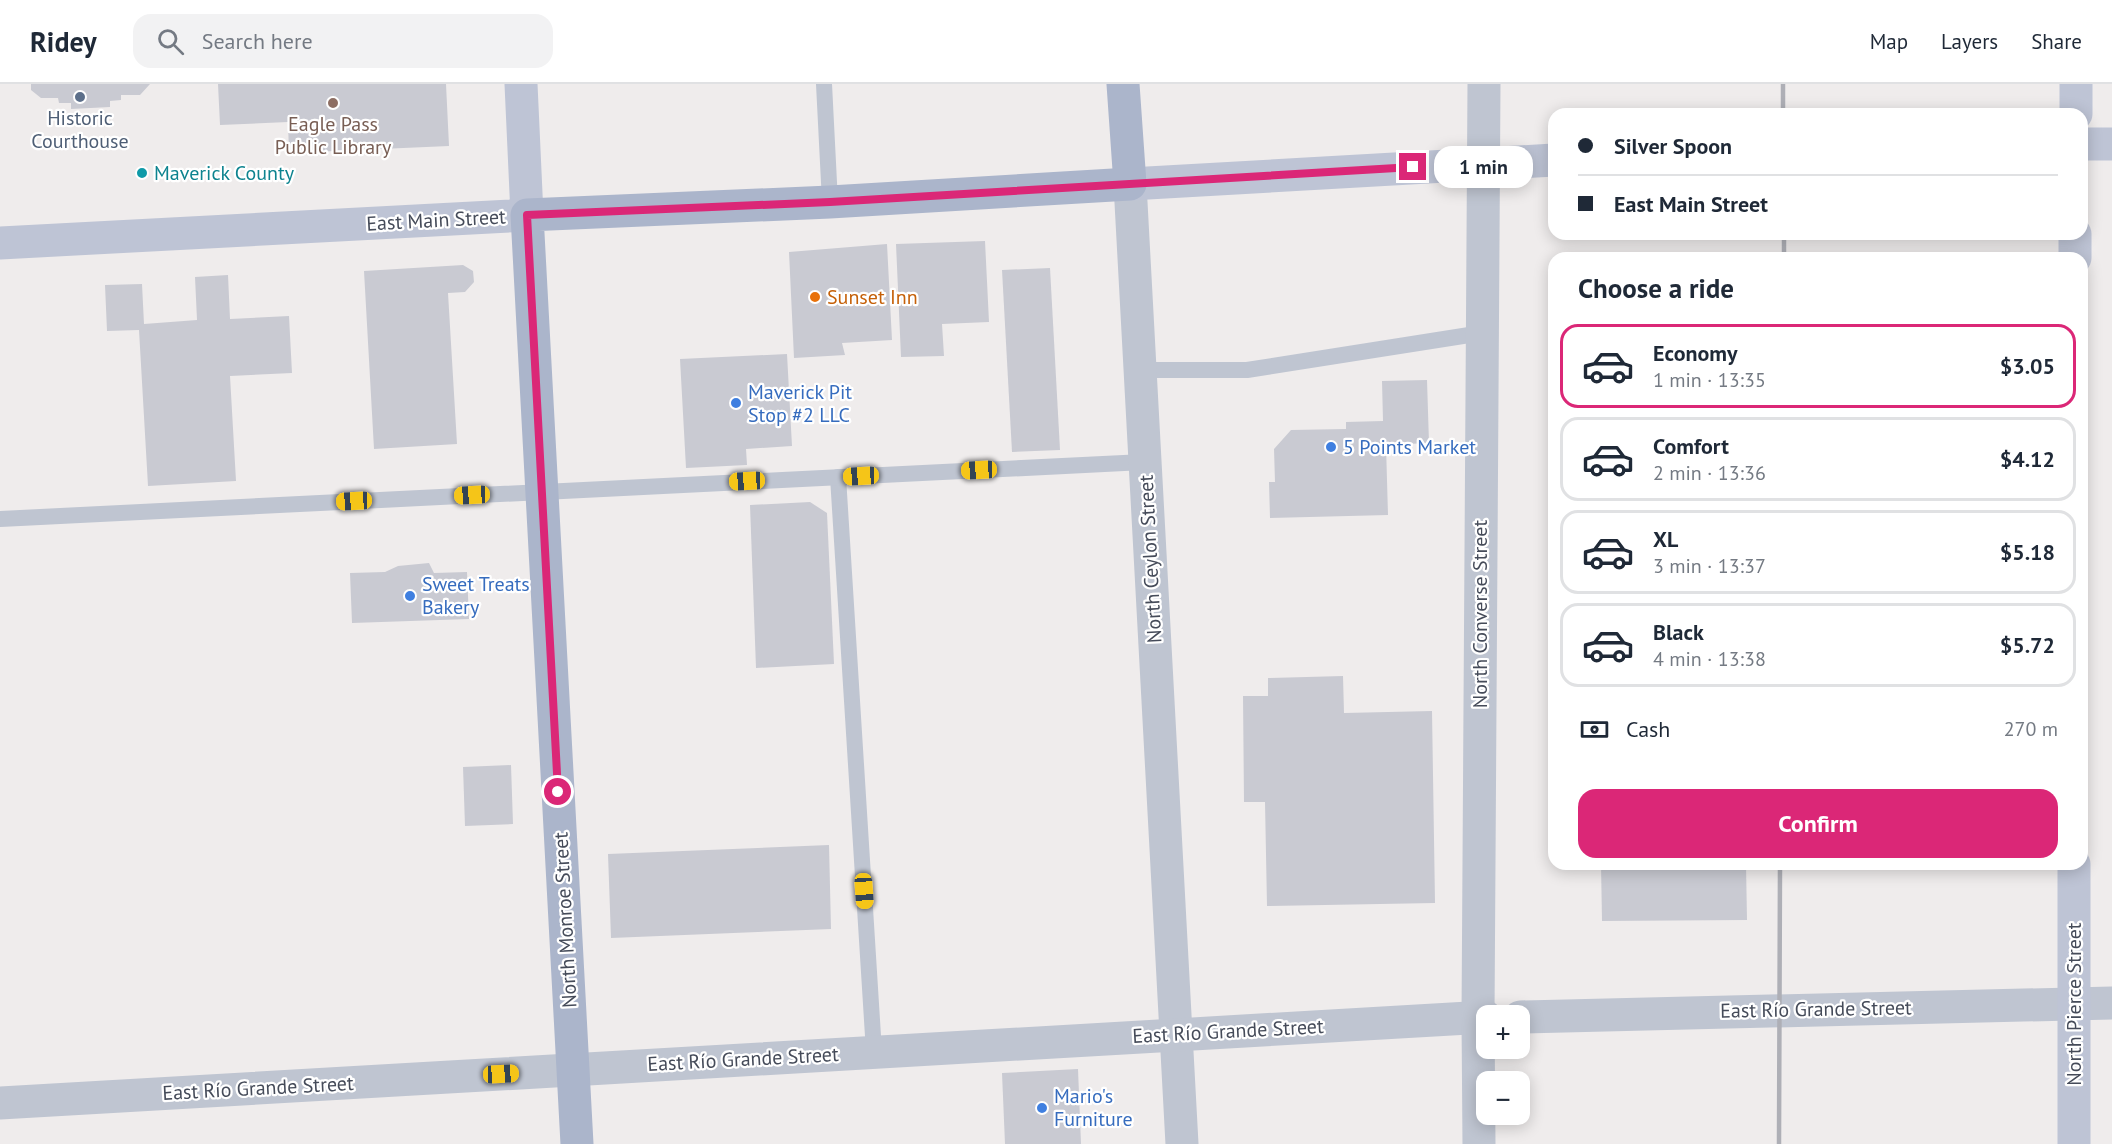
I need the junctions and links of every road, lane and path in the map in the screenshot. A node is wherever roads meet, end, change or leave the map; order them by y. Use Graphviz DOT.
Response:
graph roads {
  1 [pos="521,84"];
  2 [pos="824,84"];
  3 [pos="1123,84"];
  4 [pos="1484,84"];
  5 [pos="2076,84"];
  6 [pos="2076,108"];
  7 [pos="2088,144"];
  8 [pos="2112,144"];
  9 [pos="1548,160"];
  10 [pos="1484,163"];
  11 [pos="1130,184"];
  12 [pos="830,202"];
  13 [pos="527,215"];
  14 [pos="0,243"];
  15 [pos="1482,333"];
  16 [pos="1140,370"];
  17 [pos="1144,462"];
  18 [pos="838,477"];
  19 [pos="543,492"];
  20 [pos="0,519"];
  21 [pos="2074,870"];
  22 [pos="2112,1003"];
  23 [pos="2074,1004"];
  24 [pos="1482,1005"];
  25 [pos="1530,1017"];
  26 [pos="1476,1018"];
  27 [pos="1175,1033"];
  28 [pos="874,1052"];
  29 [pos="1481,1059"];
  30 [pos="572,1070"];
  31 [pos="0,1103"];
  32 [pos="577,1144"];
  33 [pos="1182,1144"];
  34 [pos="1479,1144"];
  35 [pos="2074,1144"];
  1 -- 13 [label="main road, North Monroe Street"];
  2 -- 12 [label="lane"];
  3 -- 11 [label="main road, North Ceylon Street"];
  4 -- 10 [label="street, North Converse Street"];
  5 -- 6 [label="main road"];
  7 -- 8 [label="main road"];
  9 -- 10 [label="main road, East Main Street"];
  10 -- 11 [label="main road, East Main Street"];
  10 -- 15 [label="street, North Converse Street"];
  11 -- 12 [label="main road, East Main Street"];
  11 -- 16 [label="street, North Ceylon Street"];
  12 -- 13 [label="main road, East Main Street"];
  13 -- 14 [label="main road, East Main Street"];
  13 -- 19 [label="main road, North Monroe Street"];
  15 -- 16 [label="lane"];
  15 -- 24 [label="street, North Converse Street"];
  16 -- 17 [label="street, North Ceylon Street"];
  17 -- 18 [label="lane"];
  17 -- 27 [label="street, North Ceylon Street"];
  18 -- 19 [label="lane"];
  18 -- 28 [label="lane"];
  19 -- 20 [label="lane"];
  19 -- 30 [label="main road, North Monroe Street"];
  21 -- 23 [label="main road, North Pierce Street"];
  22 -- 23 [label="street, East Río Grande Street"];
  23 -- 25 [label="street, East Río Grande Street"];
  23 -- 35 [label="main road, North Pierce Street"];
  26 -- 27 [label="street, East Río Grande Street"];
  27 -- 28 [label="street, East Río Grande Street"];
  27 -- 33 [label="street, North Ceylon Street"];
  28 -- 30 [label="street, East Río Grande Street"];
  29 -- 34 [label="street, North Converse Street"];
  30 -- 31 [label="street, East Río Grande Street"];
  30 -- 32 [label="main road, North Monroe Street"];
}
